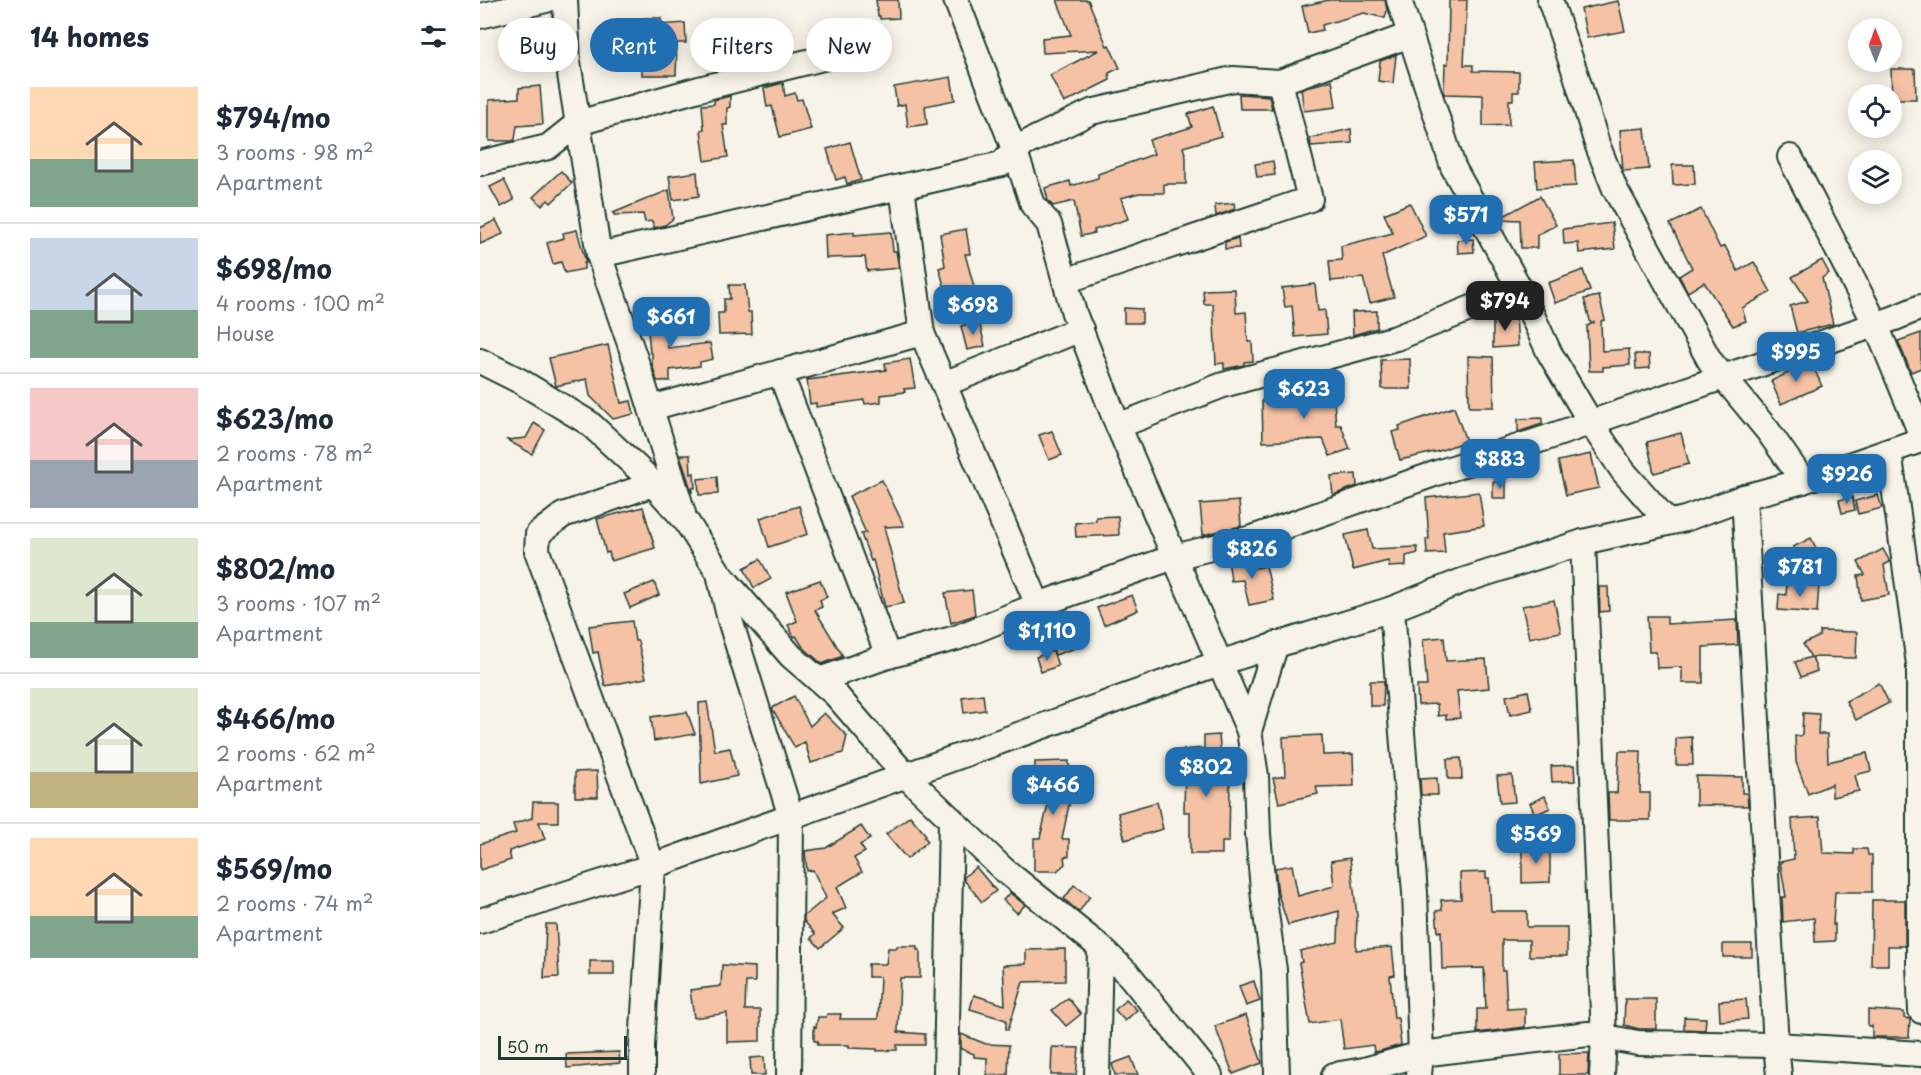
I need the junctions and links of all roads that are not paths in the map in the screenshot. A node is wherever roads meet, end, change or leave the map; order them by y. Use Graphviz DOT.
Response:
graph roads {
  1 [pos="546,0"];
  2 [pos="565,0"];
  3 [pos="956,0"];
  4 [pos="1399,0"];
  5 [pos="1550,0"];
  6 [pos="480,16"];
  7 [pos="1410,35"];
  8 [pos="806,62"];
  9 [pos="1280,82"];
  10 [pos="578,123"];
  11 [pos="1014,149"];
  12 [pos="1790,158"];
  13 [pos="480,163"];
  14 [pos="902,188"];
  15 [pos="599,255"];
  16 [pos="1065,281"];
  17 [pos="1520,289"];
  18 [pos="1921,307"];
  19 [pos="1876,325"];
  20 [pos="1081,329"];
  21 [pos="922,333"];
  22 [pos="480,361"];
  23 [pos="780,372"];
  24 [pos="1724,378"];
  25 [pos="944,384"];
  26 [pos="651,408"];
  27 [pos="1592,423"];
  28 [pos="1118,426"];
  29 [pos="1921,434"];
  30 [pos="1921,440"];
  31 [pos="1889,451"];
  32 [pos="1803,481"];
  33 [pos="653,484"];
  34 [pos="1744,497"];
  35 [pos="686,521"];
  36 [pos="1668,522"];
  37 [pos="1583,542"];
  38 [pos="1174,557"];
  39 [pos="719,573"];
  40 [pos="1038,605"];
  41 [pos="1392,609"];
  42 [pos="1276,644"];
  43 [pos="888,656"];
  44 [pos="1219,663"];
  45 [pos="819,680"];
  46 [pos="1249,731"];
  47 [pos="906,776"];
  48 [pos="791,817"];
  49 [pos="951,819"];
  50 [pos="653,866"];
  51 [pos="480,921"];
  52 [pos="1100,947"];
  53 [pos="1921,1011"];
  54 [pos="1604,1037"];
  55 [pos="1776,1045"];
  56 [pos="1921,1054"];
  57 [pos="1420,1064"];
  58 [pos="642,1075"];
  59 [pos="789,1075"];
  60 [pos="946,1075"];
  61 [pos="1097,1075"];
  62 [pos="1210,1075"];
  63 [pos="1277,1075"];
  64 [pos="1334,1075"];
  65 [pos="1602,1075"];
  66 [pos="1779,1075"];
  1 -- 6 [label="street"];
  2 -- 10 [label="street"];
  3 -- 11 [label="street"];
  4 -- 7 [label="street"];
  5 -- 24 [label="street"];
  7 -- 9 [label="street"];
  7 -- 17 [label="street"];
  8 -- 10 [label="street"];
  9 -- 11 [label="street"];
  9 -- 16 [label="street"];
  10 -- 13 [label="street"];
  10 -- 15 [label="street"];
  11 -- 14 [label="street"];
  11 -- 16 [label="street"];
  12 -- 19 [label="street"];
  14 -- 15 [label="street"];
  14 -- 21 [label="street"];
  15 -- 26 [label="street"];
  16 -- 20 [label="street"];
  17 -- 27 [label="street"];
  17 -- 28 [label="street"];
  18 -- 19 [label="street"];
  19 -- 24 [label="street"];
  19 -- 29 [label="street"];
  20 -- 25 [label="street"];
  20 -- 28 [label="street"];
  21 -- 23 [label="street"];
  21 -- 25 [label="street"];
  22 -- 33 [label="street"];
  23 -- 26 [label="street"];
  23 -- 43 [label="street"];
  24 -- 27 [label="street"];
  24 -- 32 [label="street"];
  25 -- 40 [label="street"];
  26 -- 35 [label="street"];
  27 -- 36 [label="street"];
  27 -- 38 [label="street"];
  28 -- 38 [label="street"];
  30 -- 31 [label="street"];
  31 -- 32 [label="street"];
  31 -- 53 [label="street"];
  32 -- 34 [label="street"];
  33 -- 35 [label="street"];
  33 -- 50 [label="street"];
  34 -- 36 [label="street"];
  34 -- 55 [label="street"];
  35 -- 39 [label="street"];
  36 -- 37 [label="street"];
  37 -- 41 [label="street"];
  37 -- 54 [label="street"];
  38 -- 40 [label="street"];
  38 -- 44 [label="street"];
  39 -- 45 [label="street"];
  39 -- 48 [label="street"];
  40 -- 43 [label="street"];
  41 -- 42 [label="street"];
  41 -- 57 [label="street"];
  42 -- 44 [label="street"];
  42 -- 46 [label="street"];
  43 -- 45 [label="street"];
  44 -- 46 [label="street"];
  44 -- 47 [label="street"];
  45 -- 47 [label="street"];
  46 -- 63 [label="street"];
  47 -- 48 [label="street"];
  47 -- 49 [label="street"];
  48 -- 50 [label="street"];
  48 -- 59 [label="street"];
  49 -- 52 [label="street"];
  49 -- 60 [label="street"];
  50 -- 51 [label="street"];
  50 -- 58 [label="street"];
  52 -- 61 [label="street"];
  52 -- 62 [label="street"];
  54 -- 55 [label="street"];
  54 -- 57 [label="street"];
  54 -- 65 [label="street"];
  55 -- 56 [label="street"];
  55 -- 66 [label="street"];
  57 -- 64 [label="street"];
}
